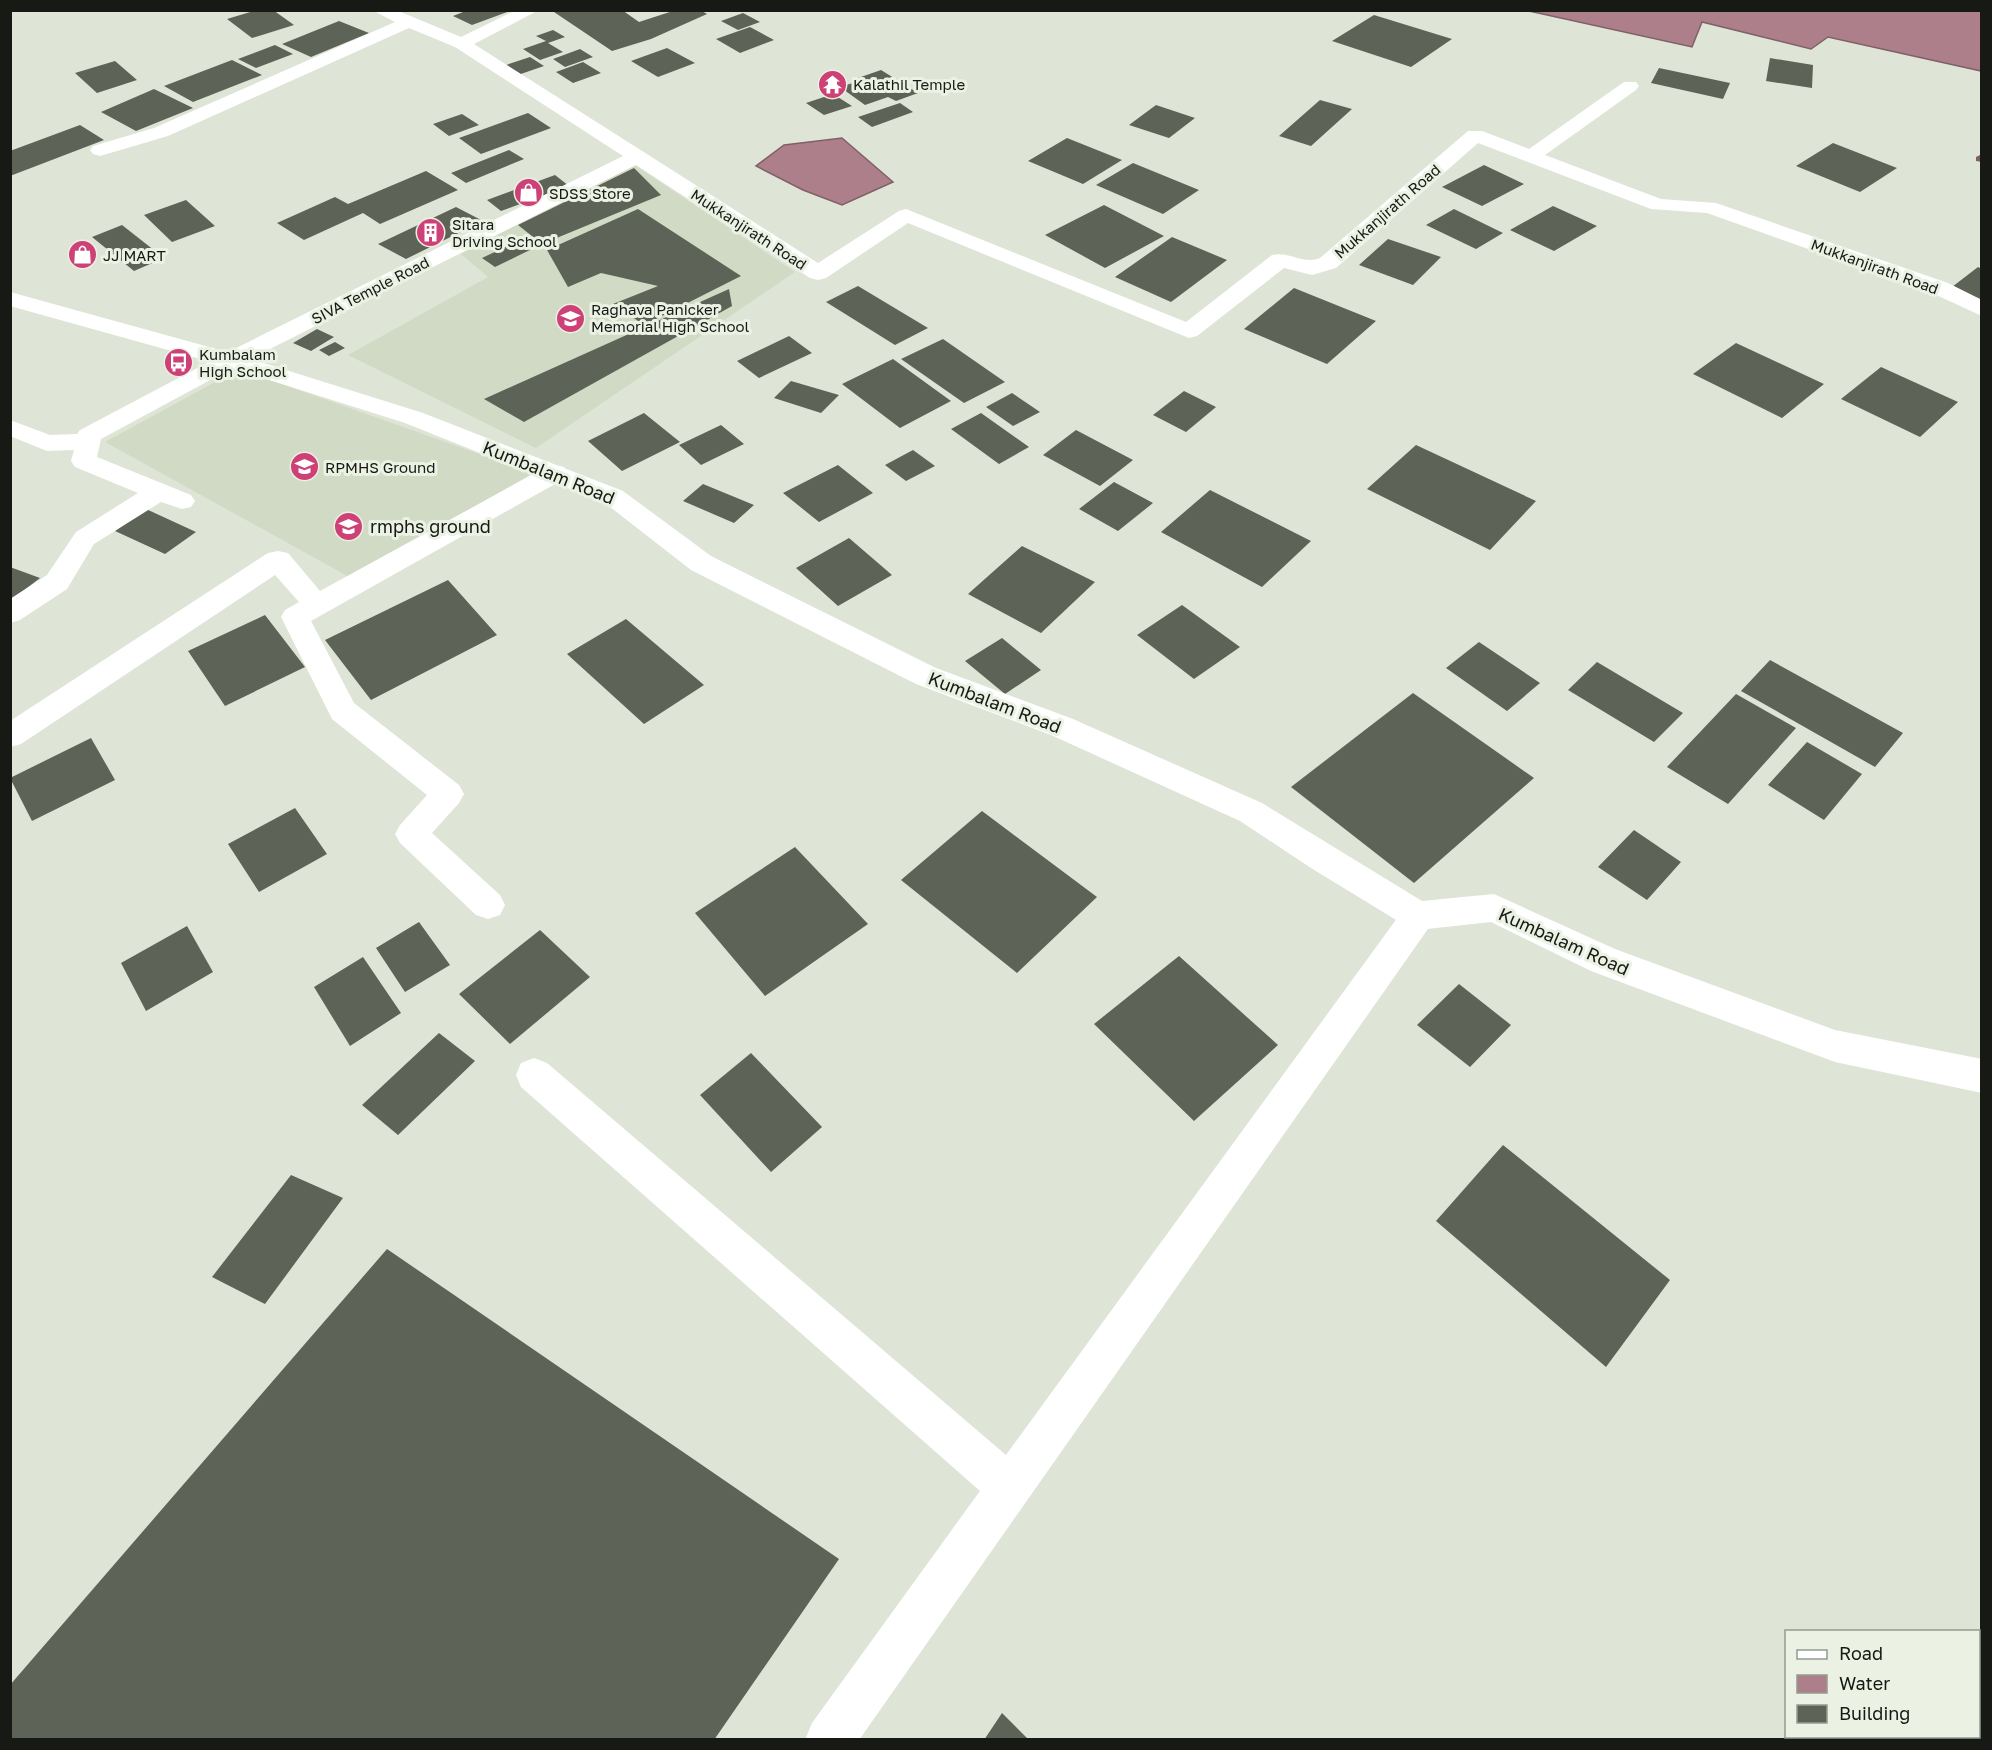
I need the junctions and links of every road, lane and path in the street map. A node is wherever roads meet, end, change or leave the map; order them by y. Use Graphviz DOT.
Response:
graph roads {
  1 [pos="380,10"];
  2 [pos="531,10"];
  3 [pos="409,22"];
  4 [pos="460,43"];
  5 [pos="1630,86"];
  6 [pos="100,150"];
  7 [pos="638,156"];
  8 [pos="1531,156"];
  9 [pos="10,299"];
  10 [pos="1982,309"];
  11 [pos="230,360"];
  12 [pos="10,427"];
  13 [pos="88,442"];
  14 [pos="555,473"];
  15 [pos="317,605"];
  16 [pos="10,613"];
  17 [pos="10,736"];
  18 [pos="488,905"];
  19 [pos="1418,916"];
  20 [pos="534,1075"];
  21 [pos="1982,1076"];
  22 [pos="1010,1487"];
  23 [pos="829,1740"];
  1 -- 3 [label="street"];
  2 -- 4 [label="street"];
  3 -- 4 [label="street"];
  3 -- 6 [label="street"];
  4 -- 7 [label="street"];
  5 -- 8 [label="street"];
  7 -- 8 [label="street, Mukkanjirath Road"];
  7 -- 11 [label="street, SIVA Temple Road"];
  8 -- 10 [label="street, Mukkanjirath Road"];
  9 -- 11 [label="street, Kumbalam Road"];
  11 -- 13 [label="street, SIVA Temple Road"];
  11 -- 14 [label="street, Kumbalam Road"];
  12 -- 13 [label="street"];
  13 -- 16 [label="street"];
  14 -- 15 [label="street"];
  14 -- 19 [label="street, Kumbalam Road"];
  15 -- 17 [label="street"];
  15 -- 18 [label="street"];
  19 -- 21 [label="street, Kumbalam Road"];
  19 -- 22 [label="street"];
  20 -- 22 [label="street"];
  22 -- 23 [label="street"];
}
